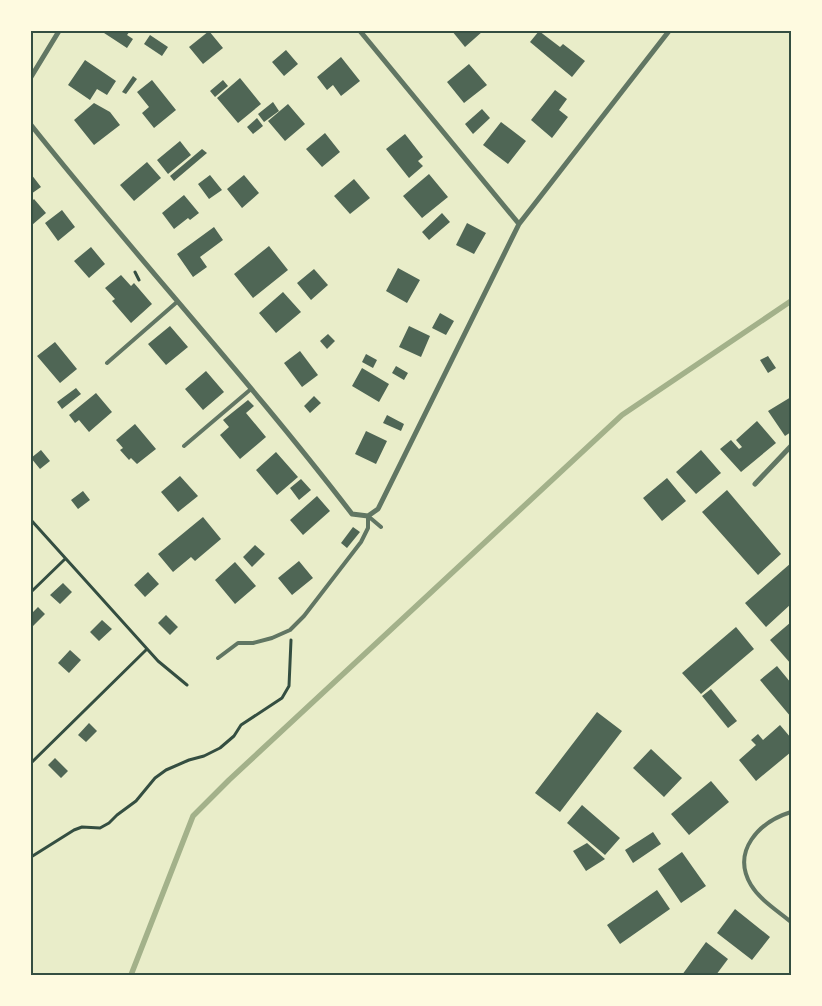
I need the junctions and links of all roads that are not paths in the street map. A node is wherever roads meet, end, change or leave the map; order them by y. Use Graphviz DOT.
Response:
graph roads {
  1 [pos="59,31"];
  2 [pos="360,31"];
  3 [pos="669,31"];
  4 [pos="31,76"];
  5 [pos="31,125"];
  6 [pos="520,224"];
  7 [pos="177,302"];
  8 [pos="106,363"];
  9 [pos="251,390"];
  10 [pos="184,446"];
  11 [pos="791,446"];
  12 [pos="755,484"];
  13 [pos="368,516"];
  14 [pos="381,526"];
  15 [pos="218,658"];
  16 [pos="791,812"];
  17 [pos="791,922"];
  1 -- 4 [label="street"];
  2 -- 6 [label="street"];
  3 -- 6 [label="street"];
  5 -- 7 [label="street"];
  6 -- 13 [label="street"];
  7 -- 8 [label="lane"];
  7 -- 9 [label="street"];
  9 -- 10 [label="lane"];
  9 -- 13 [label="street"];
  11 -- 12 [label="street"];
  13 -- 14 [label="lane"];
  13 -- 15 [label="lane"];
  16 -- 17 [label="lane"];
}
